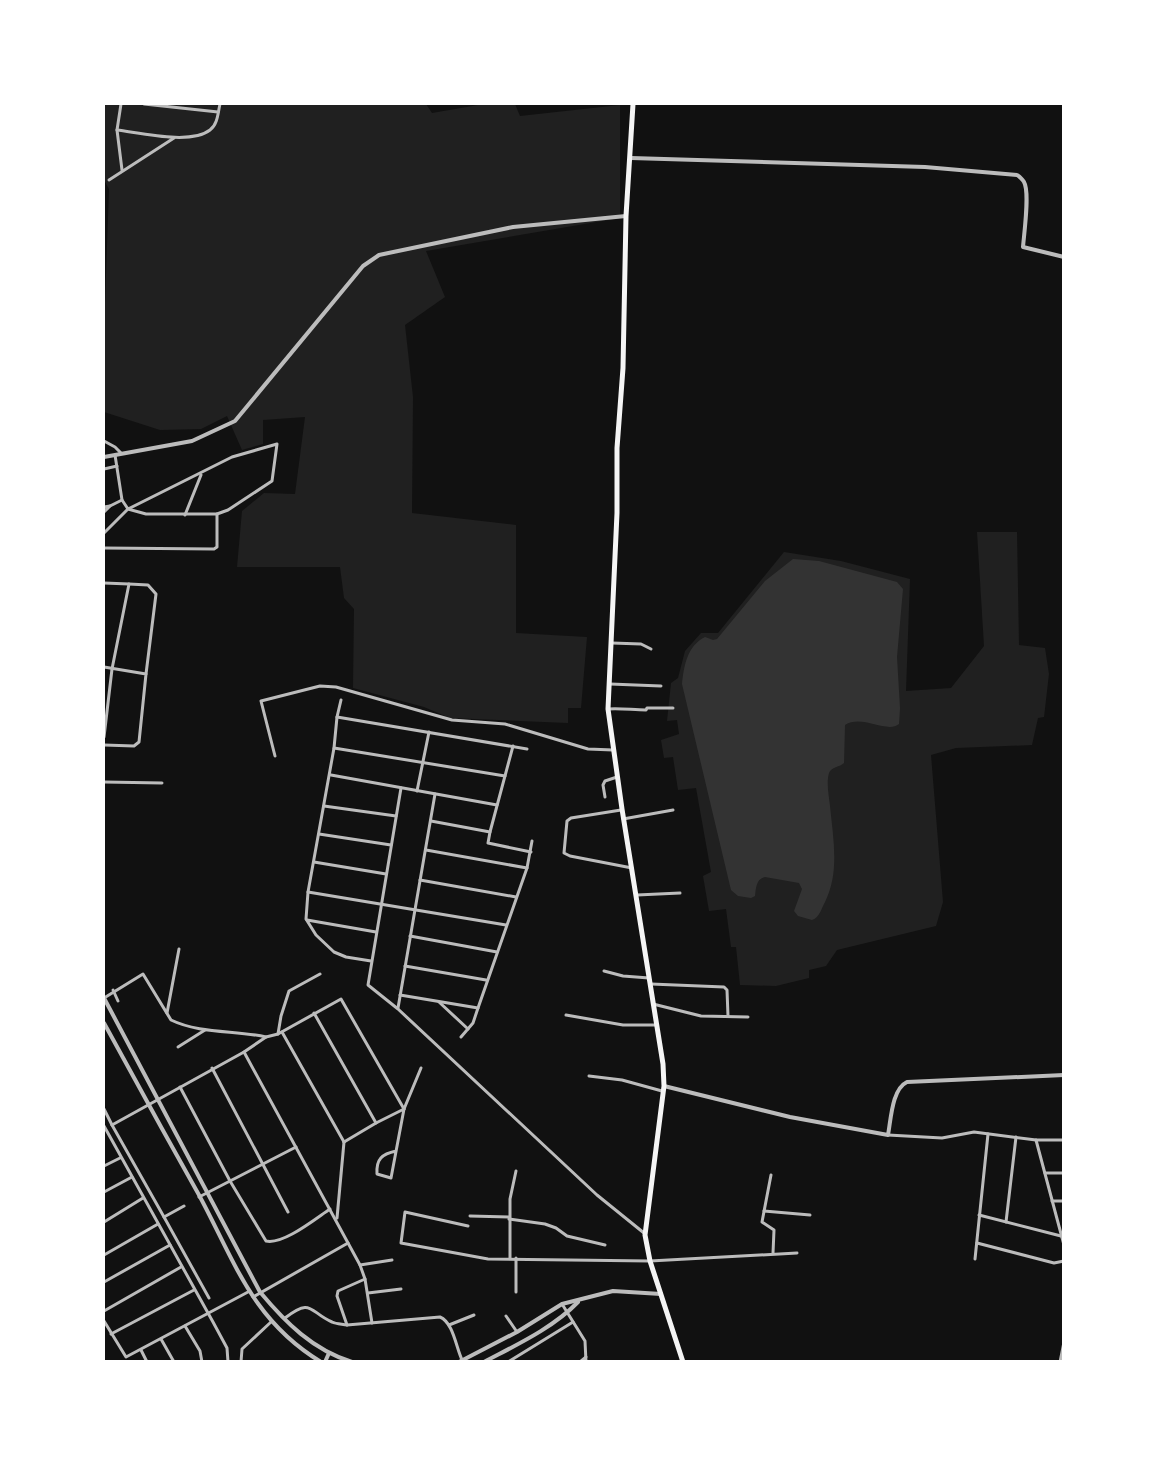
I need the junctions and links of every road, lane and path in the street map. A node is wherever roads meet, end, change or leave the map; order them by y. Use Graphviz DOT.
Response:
graph roads {
  1 [pos="121,104"];
  2 [pos="144,104"];
  3 [pos="220,104"];
  4 [pos="633,104"];
  5 [pos="218,112"];
  6 [pos="117,130"];
  7 [pos="176,137"];
  8 [pos="631,158"];
  9 [pos="122,171"];
  10 [pos="109,180"];
  11 [pos="626,216"];
  12 [pos="1064,257"];
  13 [pos="104,441"];
  14 [pos="122,453"];
  15 [pos="115,455"];
  16 [pos="104,457"];
  17 [pos="117,466"];
  18 [pos="104,468"];
  19 [pos="202,474"];
  20 [pos="122,500"];
  21 [pos="110,506"];
  22 [pos="104,507"];
  23 [pos="128,509"];
  24 [pos="104,512"];
  25 [pos="217,514"];
  26 [pos="184,515"];
  27 [pos="104,533"];
  28 [pos="104,548"];
  29 [pos="104,583"];
  30 [pos="129,584"];
  31 [pos="610,643"];
  32 [pos="651,649"];
  33 [pos="104,667"];
  34 [pos="112,669"];
  35 [pos="146,674"];
  36 [pos="608,684"];
  37 [pos="661,686"];
  38 [pos="341,700"];
  39 [pos="673,708"];
  40 [pos="608,709"];
  41 [pos="337,717"];
  42 [pos="429,732"];
  43 [pos="104,737"];
  44 [pos="104,745"];
  45 [pos="513,746"];
  46 [pos="334,748"];
  47 [pos="527,749"];
  48 [pos="613,750"];
  49 [pos="275,756"];
  50 [pos="423,762"];
  51 [pos="330,775"];
  52 [pos="505,776"];
  53 [pos="617,777"];
  54 [pos="104,782"];
  55 [pos="162,783"];
  56 [pos="401,788"];
  57 [pos="417,791"];
  58 [pos="435,794"];
  59 [pos="604,797"];
  60 [pos="497,805"];
  61 [pos="324,806"];
  62 [pos="622,809"];
  63 [pos="673,810"];
  64 [pos="396,816"];
  65 [pos="624,819"];
  66 [pos="430,821"];
  67 [pos="490,832"];
  68 [pos="319,834"];
  69 [pos="532,841"];
  70 [pos="391,845"];
  71 [pos="426,850"];
  72 [pos="531,852"];
  73 [pos="314,862"];
  74 [pos="527,868"];
  75 [pos="632,868"];
  76 [pos="386,874"];
  77 [pos="420,880"];
  78 [pos="308,892"];
  79 [pos="680,893"];
  80 [pos="635,896"];
  81 [pos="517,897"];
  82 [pos="381,903"];
  83 [pos="415,909"];
  84 [pos="306,920"];
  85 [pos="506,924"];
  86 [pos="376,932"];
  87 [pos="410,936"];
  88 [pos="179,949"];
  89 [pos="497,952"];
  90 [pos="371,961"];
  91 [pos="405,966"];
  92 [pos="604,971"];
  93 [pos="320,974"];
  94 [pos="487,980"];
  95 [pos="650,981"];
  96 [pos="113,990"];
  97 [pos="400,995"];
  98 [pos="104,998"];
  99 [pos="118,1001"];
  100 [pos="437,1001"];
  101 [pos="653,1004"];
  102 [pos="478,1008"];
  103 [pos="398,1009"];
  104 [pos="314,1013"];
  105 [pos="167,1015"];
  106 [pos="566,1015"];
  107 [pos="728,1016"];
  108 [pos="748,1017"];
  109 [pos="104,1023"];
  110 [pos="657,1025"];
  111 [pos="206,1029"];
  112 [pos="468,1029"];
  113 [pos="280,1033"];
  114 [pos="461,1036"];
  115 [pos="266,1037"];
  116 [pos="178,1047"];
  117 [pos="244,1052"];
  118 [pos="212,1068"];
  119 [pos="421,1068"];
  120 [pos="1064,1075"];
  121 [pos="589,1076"];
  122 [pos="180,1086"];
  123 [pos="664,1088"];
  124 [pos="157,1101"];
  125 [pos="148,1105"];
  126 [pos="104,1109"];
  127 [pos="404,1109"];
  128 [pos="376,1123"];
  129 [pos="112,1125"];
  130 [pos="104,1126"];
  131 [pos="108,1133"];
  132 [pos="987,1134"];
  133 [pos="104,1135"];
  134 [pos="888,1135"];
  135 [pos="1016,1137"];
  136 [pos="1036,1140"];
  137 [pos="1064,1140"];
  138 [pos="344,1142"];
  139 [pos="296,1147"];
  140 [pos="396,1150"];
  141 [pos="120,1158"];
  142 [pos="263,1164"];
  143 [pos="104,1166"];
  144 [pos="516,1171"];
  145 [pos="1045,1173"];
  146 [pos="1064,1173"];
  147 [pos="771,1175"];
  148 [pos="132,1176"];
  149 [pos="230,1181"];
  150 [pos="104,1192"];
  151 [pos="208,1192"];
  152 [pos="143,1197"];
  153 [pos="199,1197"];
  154 [pos="1052,1201"];
  155 [pos="1064,1201"];
  156 [pos="184,1206"];
  157 [pos="330,1209"];
  158 [pos="764,1211"];
  159 [pos="288,1212"];
  160 [pos="810,1215"];
  161 [pos="979,1215"];
  162 [pos="470,1216"];
  163 [pos="164,1217"];
  164 [pos="509,1218"];
  165 [pos="337,1219"];
  166 [pos="104,1222"];
  167 [pos="1006,1222"];
  168 [pos="158,1224"];
  169 [pos="468,1226"];
  170 [pos="1061,1227"];
  171 [pos="645,1235"];
  172 [pos="1061,1236"];
  173 [pos="348,1243"];
  174 [pos="976,1243"];
  175 [pos="170,1245"];
  176 [pos="604,1245"];
  177 [pos="1064,1245"];
  178 [pos="797,1252"];
  179 [pos="773,1253"];
  180 [pos="104,1255"];
  181 [pos="510,1258"];
  182 [pos="516,1258"];
  183 [pos="975,1259"];
  184 [pos="392,1260"];
  185 [pos="650,1261"];
  186 [pos="1064,1261"];
  187 [pos="360,1265"];
  188 [pos="182,1267"];
  189 [pos="365,1279"];
  190 [pos="104,1282"];
  191 [pos="194,1289"];
  192 [pos="401,1289"];
  193 [pos="248,1292"];
  194 [pos="260,1292"];
  195 [pos="516,1292"];
  196 [pos="368,1293"];
  197 [pos="661,1294"];
  198 [pos="252,1297"];
  199 [pos="209,1298"];
  200 [pos="578,1301"];
  201 [pos="562,1304"];
  202 [pos="104,1311"];
  203 [pos="568,1312"];
  204 [pos="208,1313"];
  205 [pos="474,1315"];
  206 [pos="506,1316"];
  207 [pos="283,1319"];
  208 [pos="104,1321"];
  209 [pos="271,1322"];
  210 [pos="573,1322"];
  211 [pos="372,1323"];
  212 [pos="347,1325"];
  213 [pos="449,1325"];
  214 [pos="185,1326"];
  215 [pos="517,1332"];
  216 [pos="111,1334"];
  217 [pos="161,1340"];
  218 [pos="1064,1342"];
  219 [pos="509,1348"];
  220 [pos="141,1350"];
  221 [pos="329,1353"];
  222 [pos="514,1358"];
  223 [pos="586,1359"];
  224 [pos="461,1361"];
  225 [pos="147,1362"];
  226 [pos="174,1362"];
  227 [pos="202,1362"];
  228 [pos="228,1362"];
  229 [pos="241,1362"];
  230 [pos="323,1362"];
  231 [pos="352,1362"];
  232 [pos="484,1362"];
  233 [pos="508,1362"];
  234 [pos="580,1362"];
  235 [pos="683,1362"];
  236 [pos="1060,1362"];
  1 -- 6 [label="street"];
  2 -- 5 [label="street"];
  3 -- 5 [label="street"];
  4 -- 8 [label="main road"];
  5 -- 7 [label="street"];
  6 -- 7 [label="street"];
  6 -- 9 [label="street"];
  7 -- 9 [label="street"];
  8 -- 11 [label="main road"];
  8 -- 12 [label="street"];
  9 -- 10 [label="street"];
  11 -- 14 [label="street"];
  11 -- 31 [label="main road"];
  13 -- 14 [label="street"];
  14 -- 15 [label="street"];
  15 -- 16 [label="street"];
  15 -- 17 [label="street"];
  17 -- 18 [label="street"];
  17 -- 20 [label="street"];
  19 -- 23 [label="street"];
  19 -- 25 [label="street"];
  19 -- 26 [label="street"];
  20 -- 21 [label="street"];
  20 -- 23 [label="street"];
  21 -- 22 [label="street"];
  21 -- 24 [label="street"];
  23 -- 26 [label="street"];
  23 -- 27 [label="street"];
  25 -- 26 [label="street"];
  25 -- 28 [label="street"];
  29 -- 30 [label="street"];
  30 -- 34 [label="street"];
  30 -- 35 [label="street"];
  31 -- 32 [label="street"];
  31 -- 36 [label="main road"];
  33 -- 34 [label="street"];
  34 -- 35 [label="street"];
  34 -- 43 [label="street"];
  35 -- 44 [label="street"];
  36 -- 37 [label="street"];
  36 -- 40 [label="main road"];
  38 -- 41 [label="street"];
  39 -- 40 [label="street"];
  40 -- 48 [label="main road"];
  41 -- 42 [label="street"];
  41 -- 46 [label="street"];
  42 -- 45 [label="street"];
  42 -- 50 [label="street"];
  45 -- 47 [label="street"];
  45 -- 52 [label="street"];
  46 -- 50 [label="street"];
  46 -- 51 [label="street"];
  48 -- 49 [label="street"];
  48 -- 53 [label="main road"];
  50 -- 52 [label="street"];
  50 -- 57 [label="street"];
  51 -- 56 [label="street"];
  51 -- 61 [label="street"];
  52 -- 60 [label="street"];
  53 -- 59 [label="street"];
  53 -- 62 [label="main road"];
  54 -- 55 [label="street"];
  56 -- 57 [label="street"];
  56 -- 64 [label="street"];
  57 -- 58 [label="street"];
  58 -- 60 [label="street"];
  58 -- 66 [label="street"];
  60 -- 67 [label="street"];
  61 -- 64 [label="street"];
  61 -- 68 [label="street"];
  62 -- 65 [label="main road"];
  62 -- 75 [label="street"];
  63 -- 65 [label="street"];
  64 -- 70 [label="street"];
  65 -- 75 [label="main road"];
  66 -- 67 [label="street"];
  66 -- 71 [label="street"];
  67 -- 72 [label="street"];
  68 -- 70 [label="street"];
  68 -- 73 [label="street"];
  69 -- 72 [label="street"];
  70 -- 76 [label="street"];
  71 -- 74 [label="street"];
  71 -- 77 [label="street"];
  72 -- 74 [label="street"];
  73 -- 76 [label="street"];
  73 -- 78 [label="street"];
  74 -- 81 [label="street"];
  75 -- 80 [label="main road"];
  76 -- 82 [label="street"];
  77 -- 81 [label="street"];
  77 -- 83 [label="street"];
  78 -- 82 [label="street"];
  78 -- 84 [label="street"];
  79 -- 80 [label="street"];
  80 -- 95 [label="main road"];
  81 -- 85 [label="street"];
  82 -- 83 [label="street"];
  82 -- 86 [label="street"];
  83 -- 85 [label="street"];
  83 -- 87 [label="street"];
  84 -- 86 [label="street"];
  84 -- 90 [label="street"];
  85 -- 89 [label="street"];
  86 -- 90 [label="street"];
  87 -- 89 [label="street"];
  87 -- 91 [label="street"];
  88 -- 105 [label="street"];
  89 -- 94 [label="street"];
  90 -- 103 [label="street"];
  91 -- 94 [label="street"];
  91 -- 97 [label="street"];
  92 -- 95 [label="street"];
  93 -- 113 [label="street"];
  94 -- 102 [label="street"];
  95 -- 101 [label="main road"];
  95 -- 107 [label="street"];
  96 -- 98 [label="street"];
  96 -- 99 [label="street"];
  96 -- 105 [label="street"];
  97 -- 100 [label="street"];
  97 -- 103 [label="street"];
  98 -- 124 [label="street"];
  100 -- 102 [label="street"];
  100 -- 112 [label="street"];
  101 -- 107 [label="street"];
  101 -- 110 [label="main road"];
  102 -- 112 [label="street"];
  103 -- 171 [label="street"];
  104 -- 113 [label="street"];
  104 -- 127 [label="street"];
  104 -- 128 [label="street"];
  105 -- 111 [label="street"];
  106 -- 110 [label="street"];
  107 -- 108 [label="street"];
  109 -- 125 [label="street"];
  110 -- 123 [label="main road"];
  111 -- 115 [label="street"];
  111 -- 116 [label="street"];
  112 -- 114 [label="street"];
  113 -- 115 [label="street"];
  113 -- 138 [label="street"];
  115 -- 117 [label="street"];
  117 -- 118 [label="street"];
  117 -- 139 [label="street"];
  118 -- 122 [label="street"];
  118 -- 142 [label="street"];
  119 -- 127 [label="street"];
  120 -- 134 [label="street"];
  121 -- 123 [label="street"];
  122 -- 124 [label="street"];
  122 -- 149 [label="street"];
  123 -- 134 [label="street"];
  123 -- 171 [label="main road"];
  124 -- 125 [label="street"];
  124 -- 151 [label="street"];
  125 -- 129 [label="street"];
  125 -- 153 [label="street"];
  126 -- 129 [label="street"];
  127 -- 128 [label="street"];
  127 -- 140 [label="street"];
  128 -- 138 [label="street"];
  129 -- 163 [label="street"];
  130 -- 131 [label="street"];
  131 -- 133 [label="street"];
  131 -- 141 [label="street"];
  132 -- 134 [label="street"];
  132 -- 135 [label="street"];
  132 -- 161 [label="street"];
  135 -- 136 [label="street"];
  135 -- 167 [label="street"];
  136 -- 137 [label="street"];
  136 -- 145 [label="street"];
  138 -- 165 [label="street"];
  139 -- 142 [label="street"];
  139 -- 157 [label="street"];
  140 -- 140 [label="street"];
  141 -- 143 [label="street"];
  141 -- 148 [label="street"];
  142 -- 149 [label="street"];
  142 -- 159 [label="street"];
  144 -- 164 [label="street"];
  145 -- 146 [label="street"];
  145 -- 154 [label="street"];
  147 -- 158 [label="street"];
  148 -- 150 [label="street"];
  148 -- 152 [label="street"];
  149 -- 151 [label="street"];
  149 -- 157 [label="street"];
  151 -- 153 [label="street"];
  151 -- 194 [label="street"];
  152 -- 166 [label="street"];
  152 -- 168 [label="street"];
  153 -- 193 [label="street"];
  154 -- 155 [label="street"];
  154 -- 170 [label="street"];
  156 -- 163 [label="street"];
  157 -- 165 [label="street"];
  158 -- 160 [label="street"];
  158 -- 179 [label="street"];
  161 -- 167 [label="street"];
  161 -- 174 [label="street"];
  162 -- 164 [label="street"];
  163 -- 199 [label="street"];
  164 -- 176 [label="street"];
  164 -- 181 [label="street"];
  165 -- 173 [label="street"];
  167 -- 172 [label="street"];
  168 -- 175 [label="street"];
  168 -- 180 [label="street"];
  169 -- 181 [label="street"];
  170 -- 172 [label="street"];
  171 -- 185 [label="main road"];
  172 -- 177 [label="street"];
  173 -- 187 [label="street"];
  173 -- 194 [label="street"];
  174 -- 183 [label="street"];
  174 -- 186 [label="street"];
  175 -- 188 [label="street"];
  175 -- 190 [label="street"];
  178 -- 179 [label="street"];
  179 -- 185 [label="street"];
  181 -- 182 [label="street"];
  182 -- 185 [label="street"];
  182 -- 195 [label="street"];
  184 -- 187 [label="street"];
  185 -- 197 [label="main road"];
  187 -- 189 [label="street"];
  188 -- 191 [label="street"];
  188 -- 202 [label="street"];
  189 -- 196 [label="street"];
  189 -- 212 [label="street"];
  191 -- 204 [label="street"];
  191 -- 216 [label="street"];
  192 -- 196 [label="street"];
  193 -- 198 [label="street"];
  193 -- 204 [label="street"];
  194 -- 198 [label="street"];
  194 -- 207 [label="street"];
  196 -- 211 [label="street"];
  197 -- 200 [label="street"];
  197 -- 235 [label="main road"];
  198 -- 209 [label="street"];
  200 -- 201 [label="street"];
  200 -- 203 [label="street"];
  201 -- 203 [label="street"];
  201 -- 215 [label="street"];
  203 -- 210 [label="street"];
  203 -- 219 [label="street"];
  204 -- 214 [label="street"];
  204 -- 228 [label="street"];
  205 -- 213 [label="street"];
  206 -- 215 [label="street"];
  207 -- 212 [label="street"];
  207 -- 221 [label="street"];
  208 -- 216 [label="street"];
  209 -- 229 [label="street"];
  209 -- 230 [label="street"];
  210 -- 222 [label="street"];
  210 -- 223 [label="street"];
  211 -- 212 [label="street"];
  211 -- 213 [label="street"];
  213 -- 224 [label="street"];
  214 -- 217 [label="street"];
  214 -- 227 [label="street"];
  215 -- 224 [label="street"];
  216 -- 220 [label="street"];
  217 -- 220 [label="street"];
  217 -- 226 [label="street"];
  218 -- 236 [label="street"];
  219 -- 222 [label="street"];
  219 -- 232 [label="street"];
  220 -- 225 [label="street"];
  221 -- 230 [label="street"];
  221 -- 231 [label="street"];
  222 -- 233 [label="street"];
  223 -- 234 [label="street"];
}
